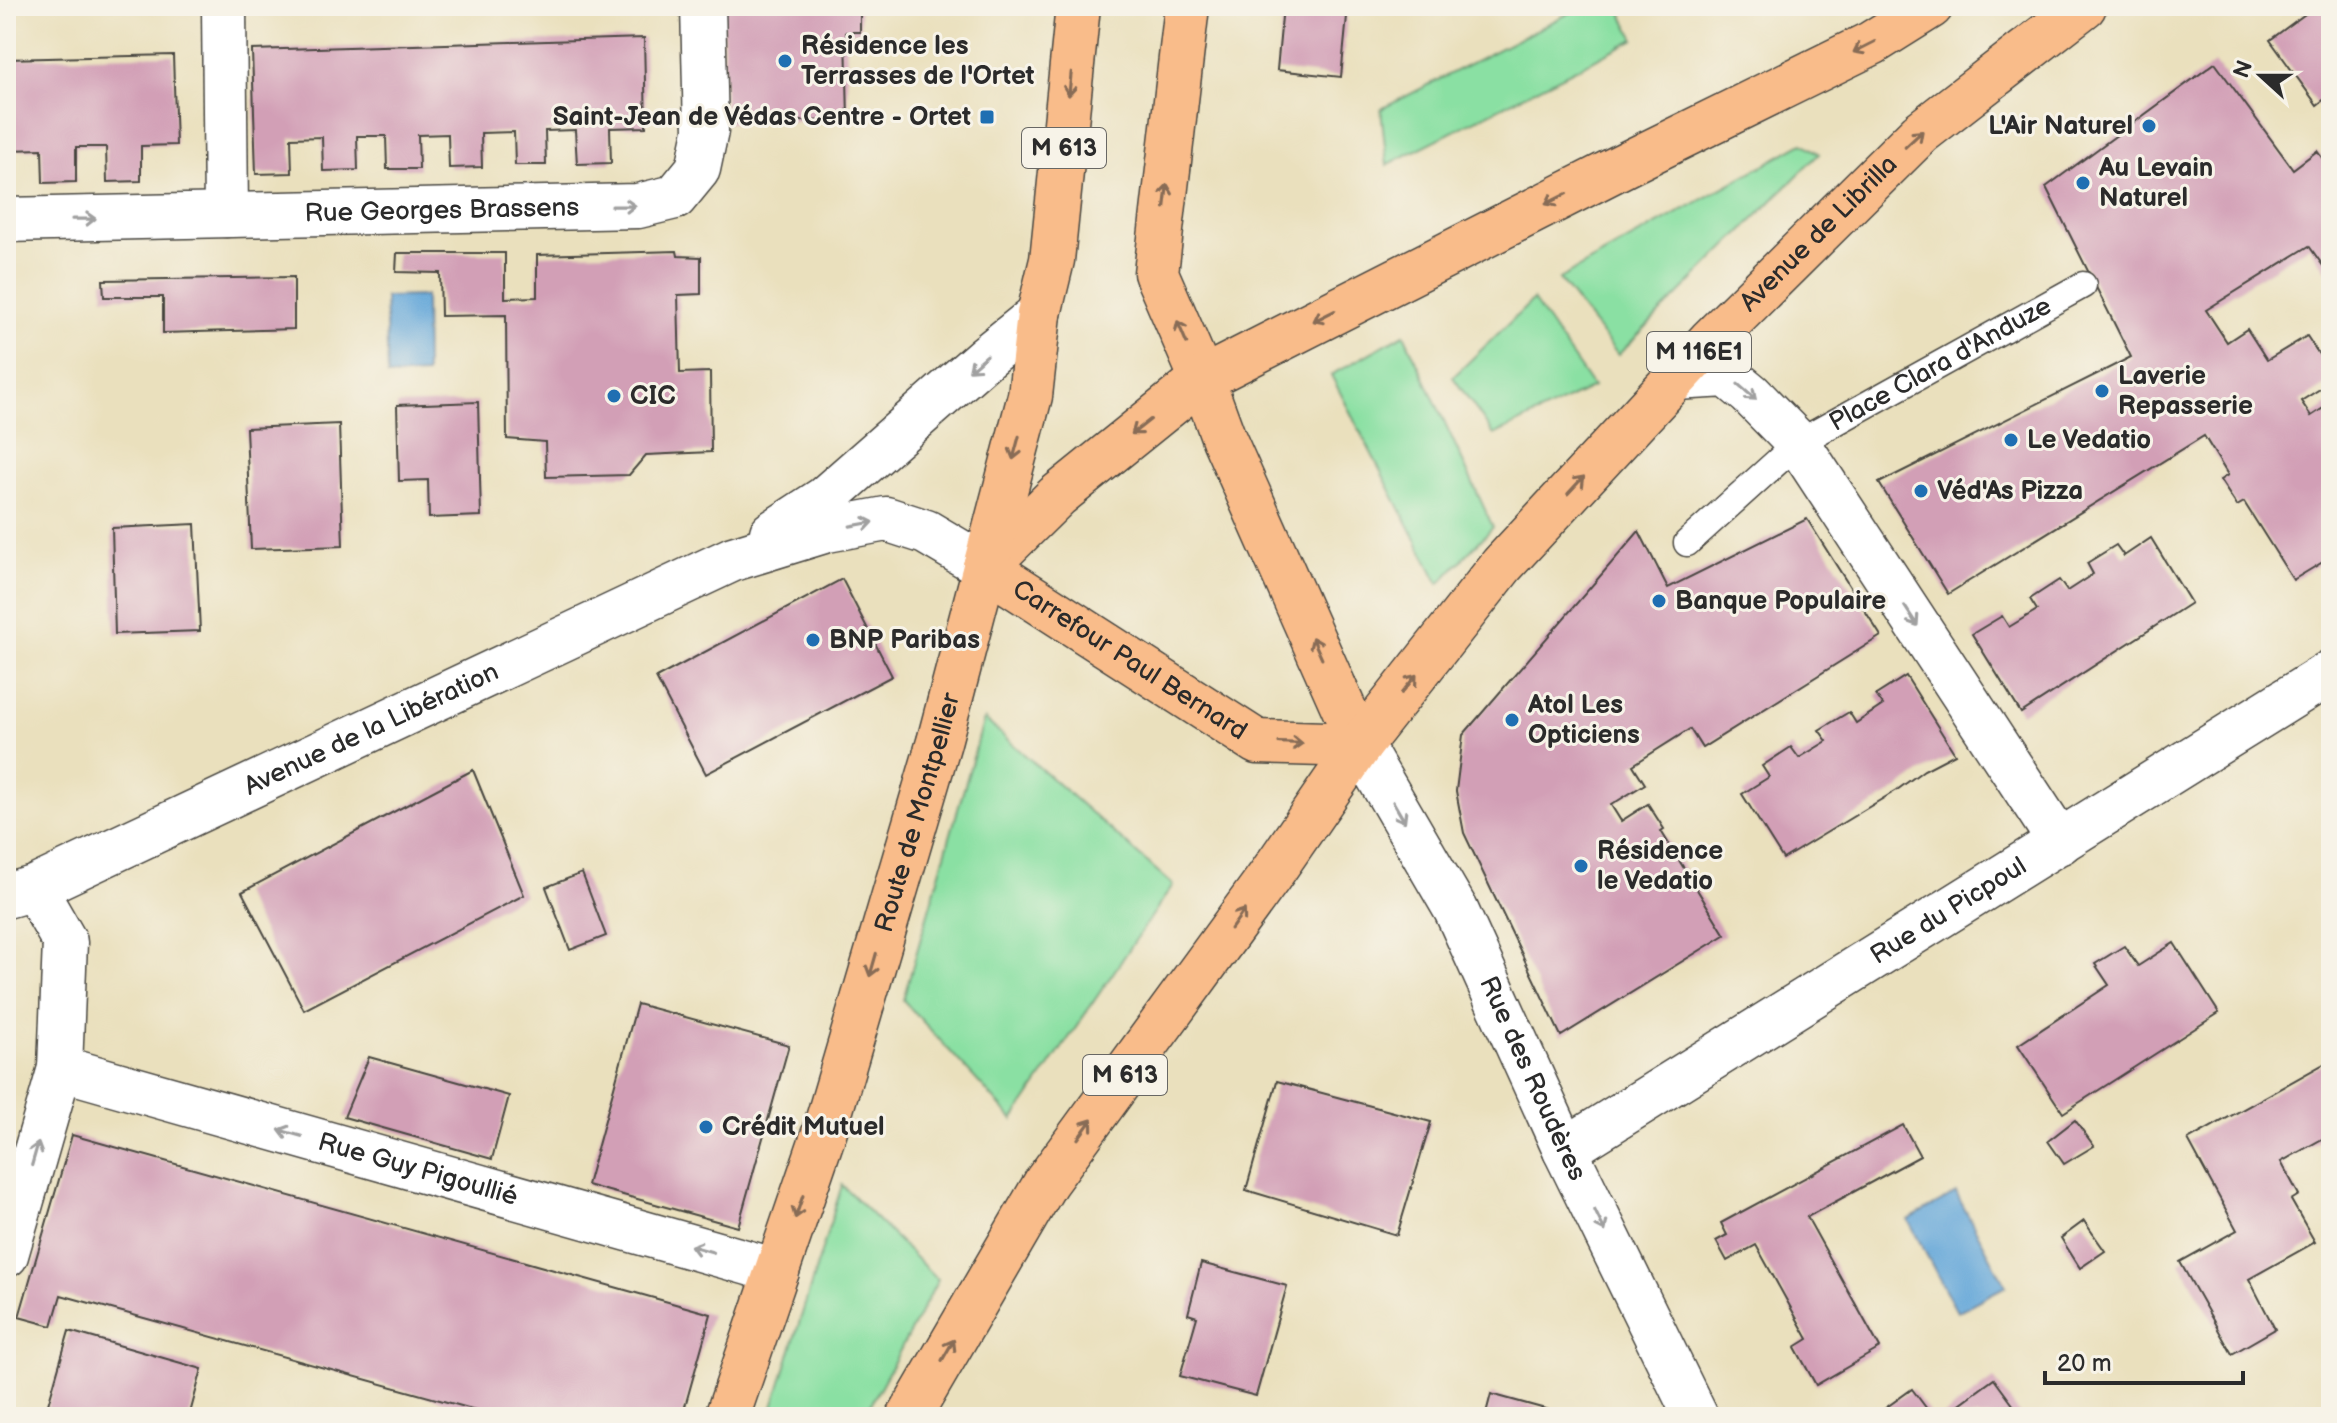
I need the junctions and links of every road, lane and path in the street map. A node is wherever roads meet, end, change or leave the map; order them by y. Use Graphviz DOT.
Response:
graph roads {
  1 [pos="224,6"];
  2 [pos="703,6"];
  3 [pos="1078,6"];
  4 [pos="1187,6"];
  5 [pos="1931,6"];
  6 [pos="2084,6"];
  7 [pos="226,215"];
  8 [pos="6,220"];
  9 [pos="2083,285"];
  10 [pos="1039,314"];
  11 [pos="1675,378"];
  12 [pos="1202,379"];
  13 [pos="1798,443"];
  14 [pos="1687,543"];
  15 [pos="733,559"];
  16 [pos="985,567"];
  17 [pos="2331,672"];
  18 [pos="1360,745"];
  19 [pos="2060,842"];
  20 [pos="20,892"];
  21 [pos="60,1068"];
  22 [pos="1565,1150"];
  23 [pos="6,1255"];
  24 [pos="777,1271"];
  25 [pos="727,1417"];
  26 [pos="909,1417"];
  27 [pos="1696,1417"];
  1 -- 7 [label="street"];
  7 -- 2 [label="street, Rue Georges Brassens, one-way"];
  3 -- 10 [label="main road, Route de Montpellier / M 613, one-way"];
  12 -- 4 [label="main road, one-way"];
  5 -- 12 [label="main road, one-way"];
  11 -- 6 [label="main road, Avenue de Librilla / M 116E1, one-way"];
  8 -- 7 [label="street, Rue Georges Brassens, one-way"];
  9 -- 13 [label="lane, Place Clara d'Anduze"];
  10 -- 15 [label="street, Avenue de la Libération, one-way"];
  10 -- 16 [label="main road, Route de Montpellier / M 613, one-way"];
  11 -- 13 [label="street, Place Clara d'Anduze, one-way"];
  18 -- 11 [label="main road, Avenue de Librilla / M 116E1, one-way"];
  12 -- 16 [label="main road, Carrefour Paul Bernard, one-way"];
  18 -- 12 [label="main road, one-way"];
  13 -- 14 [label="lane, Place Clara d'Anduze"];
  13 -- 19 [label="street, Place Clara d'Anduze, one-way"];
  15 -- 16 [label="street, Avenue de la Libération, one-way"];
  15 -- 20 [label="street, Avenue de la Libération"];
  16 -- 18 [label="main road, Carrefour Paul Bernard, one-way"];
  16 -- 24 [label="main road, Route de Montpellier / M 613, one-way"];
  17 -- 19 [label="street, Rue du Picpoul"];
  18 -- 22 [label="street, Rue des Roudères, one-way"];
  26 -- 18 [label="main road, M 613, one-way"];
  19 -- 22 [label="street, Rue du Picpoul"];
  20 -- 21 [label="street"];
  23 -- 21 [label="street, one-way"];
  24 -- 21 [label="street, Rue Guy Pigoullié, one-way"];
  22 -- 27 [label="street, Rue des Roudères, one-way"];
  24 -- 25 [label="main road, Route de Montpellier / M 613"];
}
